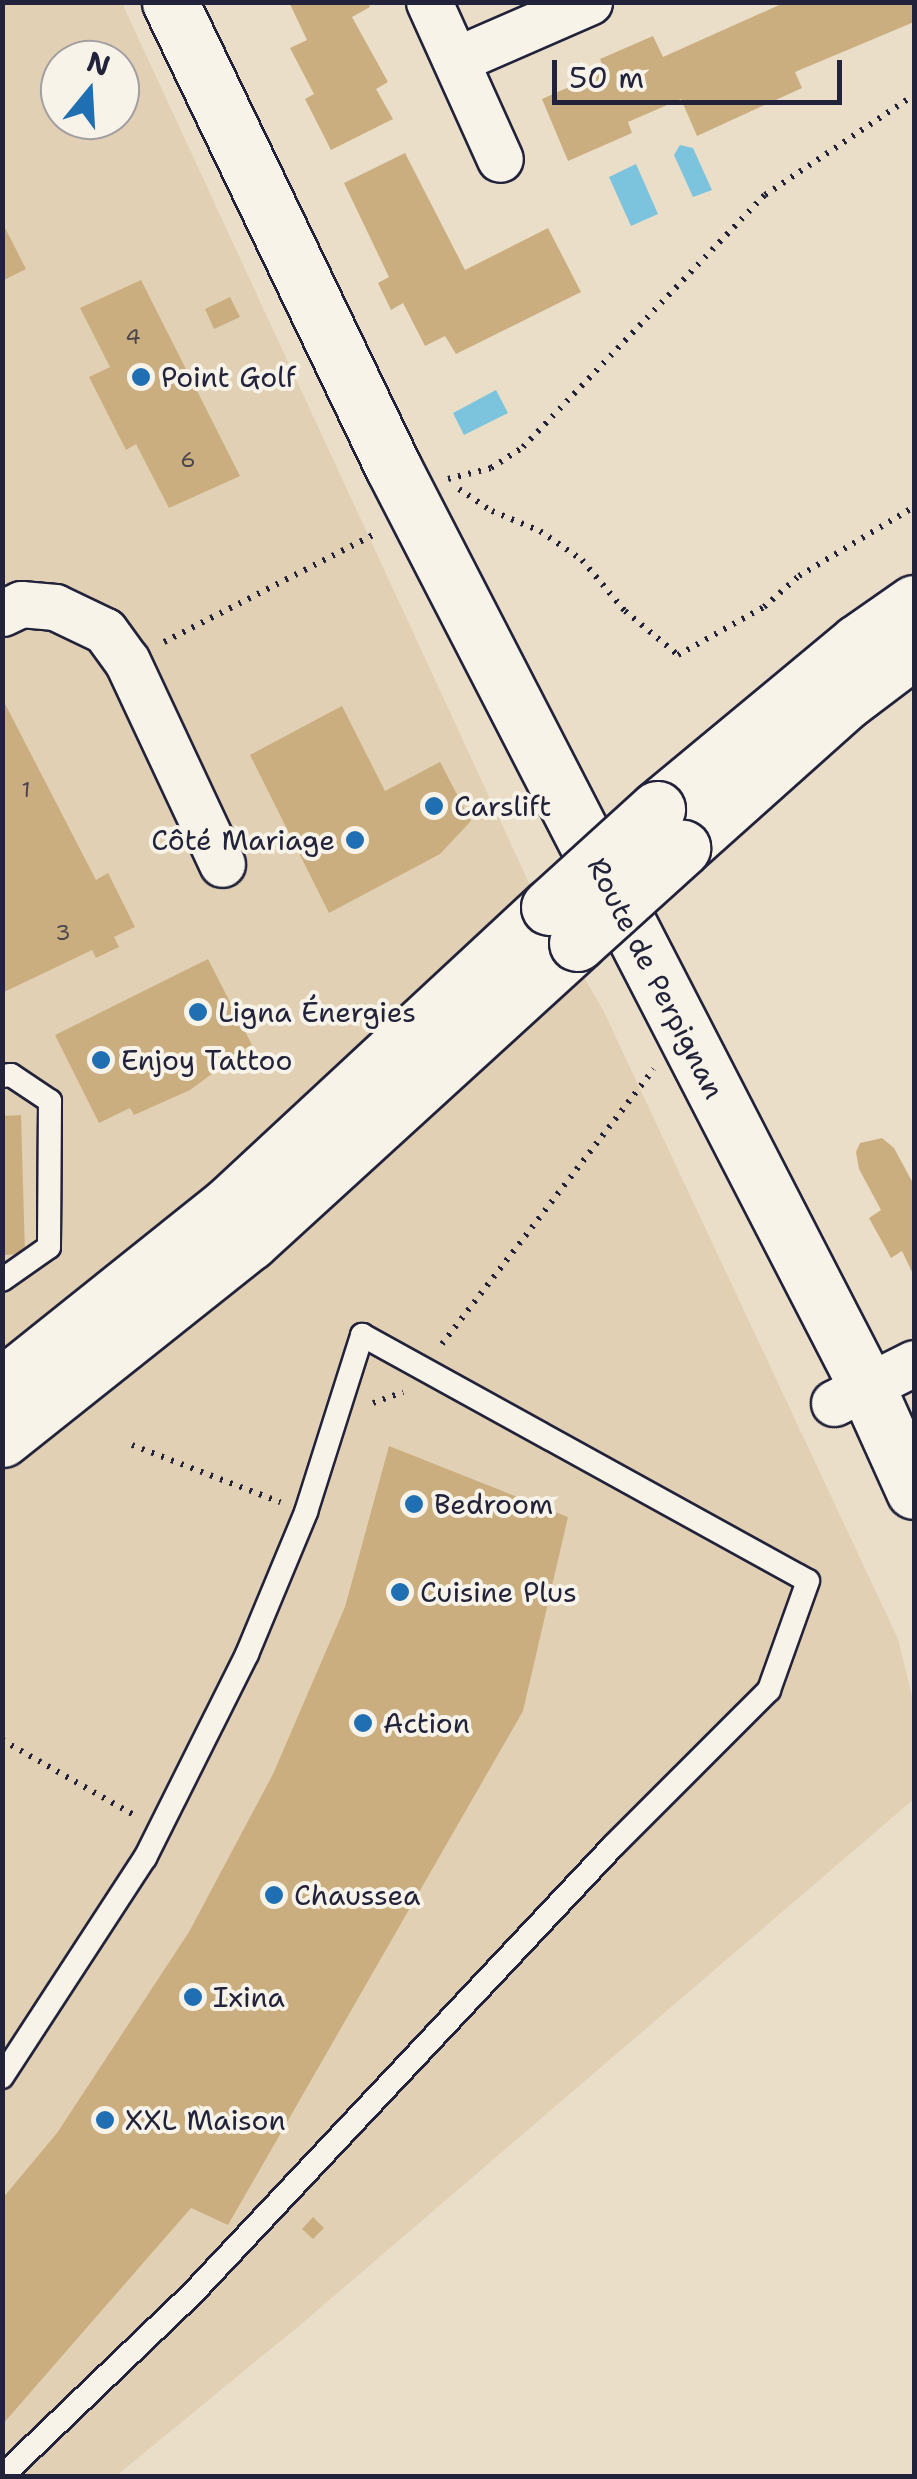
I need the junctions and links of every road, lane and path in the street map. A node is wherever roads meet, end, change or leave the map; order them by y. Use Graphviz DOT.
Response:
graph roads {
  1 [pos="170,2"];
  2 [pos="204,2"];
  3 [pos="429,2"];
  4 [pos="590,2"];
  5 [pos="458,59"];
  6 [pos="914,94"];
  7 [pos="500,159"];
  8 [pos="281,229"];
  9 [pos="418,473"];
  10 [pos="914,506"];
  11 [pos="360,542"];
  12 [pos="914,603"];
  13 [pos="2,613"];
  14 [pos="914,650"];
  15 [pos="127,660"];
  16 [pos="669,828"];
  17 [pos="222,864"];
  18 [pos="563,925"];
  19 [pos="665,1054"];
  20 [pos="2,1076"];
  21 [pos="2,1280"];
  22 [pos="914,1362"];
  23 [pos="421,1372"];
  24 [pos="2,1386"];
  25 [pos="850,1395"];
  26 [pos="362,1414"];
  27 [pos="2,1439"];
  28 [pos="132,1446"];
  29 [pos="914,1492"];
  30 [pos="306,1512"];
  31 [pos="2,1740"];
  32 [pos="160,1829"];
  33 [pos="2,2077"];
  34 [pos="2,2476"];
  1 -- 8 [label="main road"];
  2 -- 8 [label="main road"];
  3 -- 5 [label="street"];
  4 -- 5 [label="street"];
  5 -- 7 [label="street"];
  6 -- 9 [label="path"];
  8 -- 9 [label="main road, Route de Perpignan"];
  9 -- 10 [label="path"];
  9 -- 25 [label="main road, Route de Perpignan"];
  11 -- 15 [label="path"];
  12 -- 16 [label="main road"];
  13 -- 15 [label="street"];
  14 -- 16 [label="main road"];
  15 -- 17 [label="street"];
  16 -- 18 [label="main road, bridge"];
  18 -- 24 [label="main road"];
  18 -- 27 [label="main road"];
  19 -- 23 [label="path"];
  20 -- 21 [label="lane"];
  22 -- 25 [label="street"];
  23 -- 26 [label="path"];
  23 -- 30 [label="lane"];
  23 -- 34 [label="lane"];
  25 -- 29 [label="main road, Route de Perpignan"];
  28 -- 30 [label="path"];
  30 -- 32 [label="lane"];
  31 -- 32 [label="path"];
  32 -- 33 [label="lane"];
}
